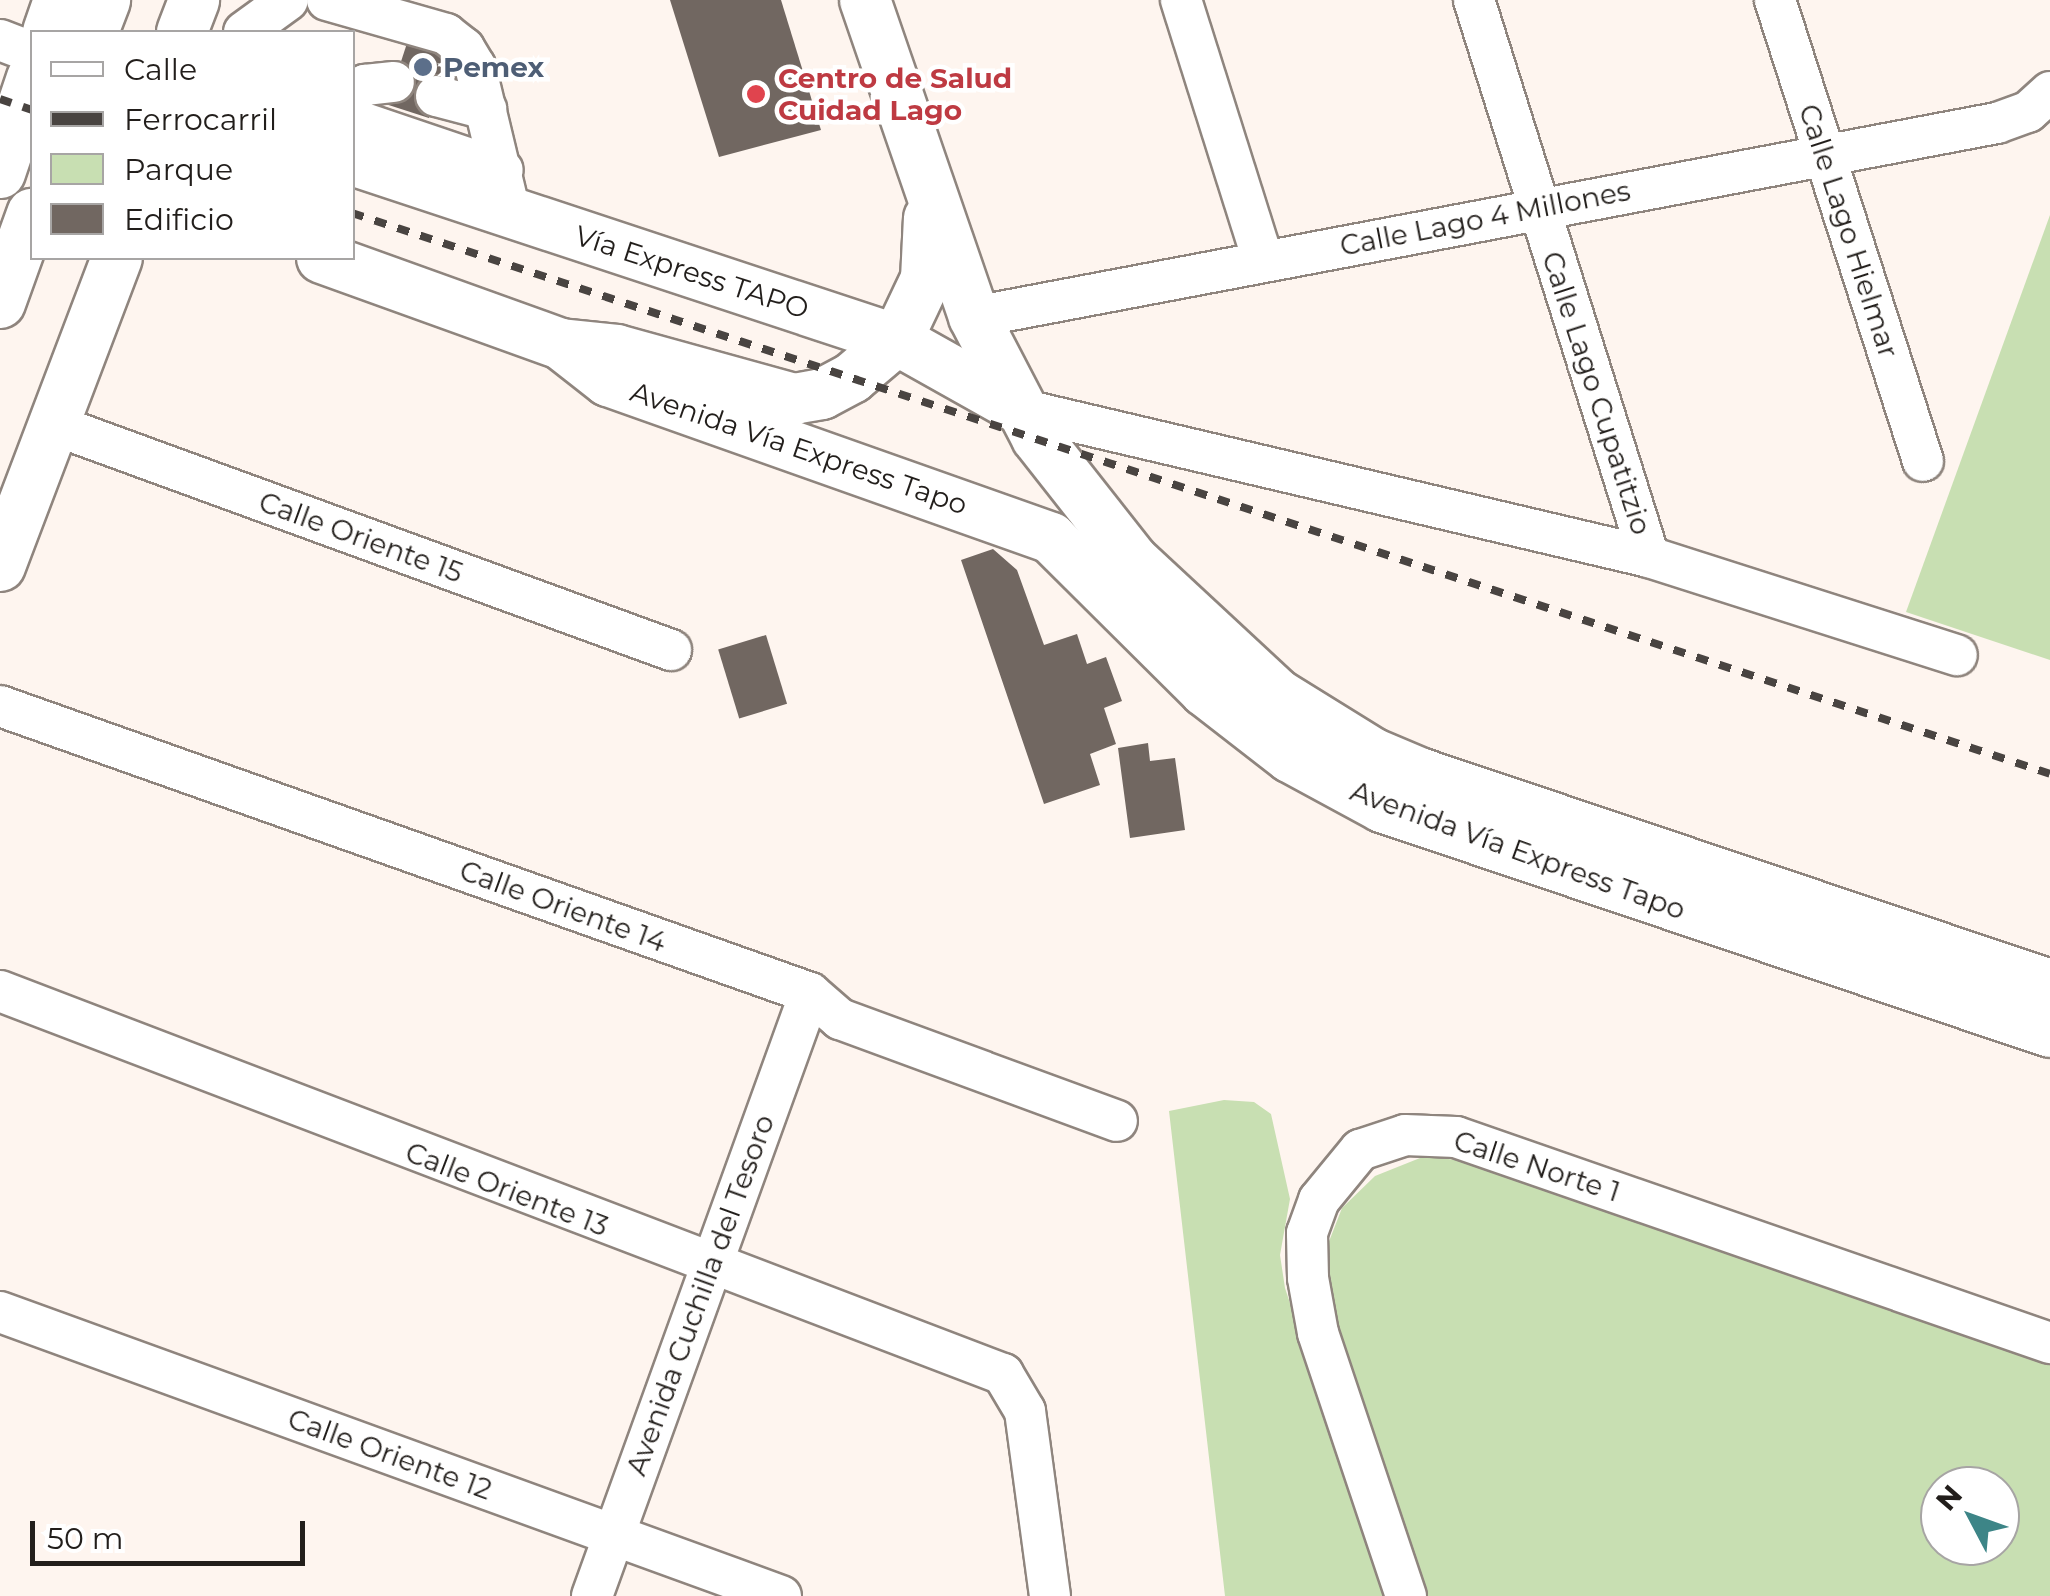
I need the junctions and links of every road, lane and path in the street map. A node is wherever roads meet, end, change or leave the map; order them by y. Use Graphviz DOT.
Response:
graph roads {
  1 [pos="59,0"];
  2 [pos="105,0"];
  3 [pos="194,0"];
  4 [pos="254,0"];
  5 [pos="288,0"];
  6 [pos="866,0"];
  7 [pos="1181,0"];
  8 [pos="1474,0"];
  9 [pos="1775,0"];
  10 [pos="350,2"];
  11 [pos="49,30"];
  12 [pos="95,30"];
  13 [pos="183,30"];
  14 [pos="243,30"];
  15 [pos="245,30"];
  16 [pos="0,40"];
  17 [pos="30,51"];
  18 [pos="394,82"];
  19 [pos="30,87"];
  20 [pos="355,92"];
  21 [pos="2050,92"];
  22 [pos="436,96"];
  23 [pos="486,109"];
  24 [pos="355,119"];
  25 [pos="1823,153"];
  26 [pos="355,161"];
  27 [pos="13,162"];
  28 [pos="506,191"];
  29 [pos="928,199"];
  30 [pos="1538,208"];
  31 [pos="30,220"];
  32 [pos="115,260"];
  33 [pos="328,260"];
  34 [pos="1263,260"];
  35 [pos="0,302"];
  36 [pos="974,317"];
  37 [pos="897,340"];
  38 [pos="561,344"];
  39 [pos="1028,423"];
  40 [pos="52,424"];
  41 [pos="1924,462"];
  42 [pos="1649,557"];
  43 [pos="0,566"];
  44 [pos="671,650"];
  45 [pos="1957,655"];
  46 [pos="0,706"];
  47 [pos="2050,986"];
  48 [pos="0,991"];
  49 [pos="810,993"];
  50 [pos="2050,1032"];
  51 [pos="1117,1121"];
  52 [pos="710,1268"];
  53 [pos="0,1312"];
  54 [pos="2050,1343"];
  55 [pos="613,1535"];
  56 [pos="592,1596"];
  57 [pos="781,1596"];
  58 [pos="1050,1596"];
  59 [pos="1406,1596"];
  1 -- 11 [label="main road"];
  2 -- 12 [label="main road"];
  3 -- 13 [label="main road"];
  4 -- 14 [label="street"];
  5 -- 15 [label="street"];
  6 -- 29 [label="main road"];
  7 -- 34 [label="street"];
  8 -- 30 [label="street, Calle Lago Cupatitzio"];
  9 -- 25 [label="street, Calle Lago Hielmar"];
  10 -- 23 [label="street"];
  16 -- 17 [label="street"];
  18 -- 20 [label="street"];
  19 -- 27 [label="main road"];
  21 -- 25 [label="street, Calle Lago 4 Millones"];
  22 -- 23 [label="street"];
  23 -- 28 [label="street"];
  24 -- 28 [label="street"];
  25 -- 30 [label="street, Calle Lago 4 Millones"];
  25 -- 41 [label="street, Calle Lago Hielmar"];
  26 -- 28 [label="main road, Vía Express TAPO"];
  28 -- 37 [label="main road, Vía Express TAPO"];
  29 -- 36 [label="main road"];
  29 -- 37 [label="main road"];
  30 -- 34 [label="street, Calle Lago 4 Millones"];
  30 -- 42 [label="street, Calle Lago Cupatitzio"];
  31 -- 35 [label="main road"];
  32 -- 40 [label="main road"];
  33 -- 38 [label="main road"];
  34 -- 36 [label="street, Calle Lago 4 Millones"];
  36 -- 39 [label="main road"];
  37 -- 38 [label="main road"];
  37 -- 39 [label="main road, Vía Express TAPO"];
  38 -- 50 [label="main road, Avenida Vía Express Tapo"];
  39 -- 42 [label="street"];
  39 -- 47 [label="main road, Avenida Vía Express Tapo"];
  40 -- 43 [label="main road"];
  40 -- 44 [label="street, Calle Oriente 15"];
  42 -- 45 [label="street"];
  46 -- 49 [label="street, Calle Oriente 14"];
  48 -- 52 [label="street, Calle Oriente 13"];
  49 -- 51 [label="street, Calle Oriente 14"];
  49 -- 52 [label="street, Avenida Cuchilla del Tesoro"];
  52 -- 55 [label="street, Avenida Cuchilla del Tesoro"];
  52 -- 58 [label="street, Calle Oriente 13"];
  53 -- 55 [label="street, Calle Oriente 12"];
  54 -- 59 [label="street, Calle Norte 1"];
  55 -- 56 [label="street, Avenida Cuchilla del Tesoro"];
  55 -- 57 [label="street, Calle Oriente 12"];
}
